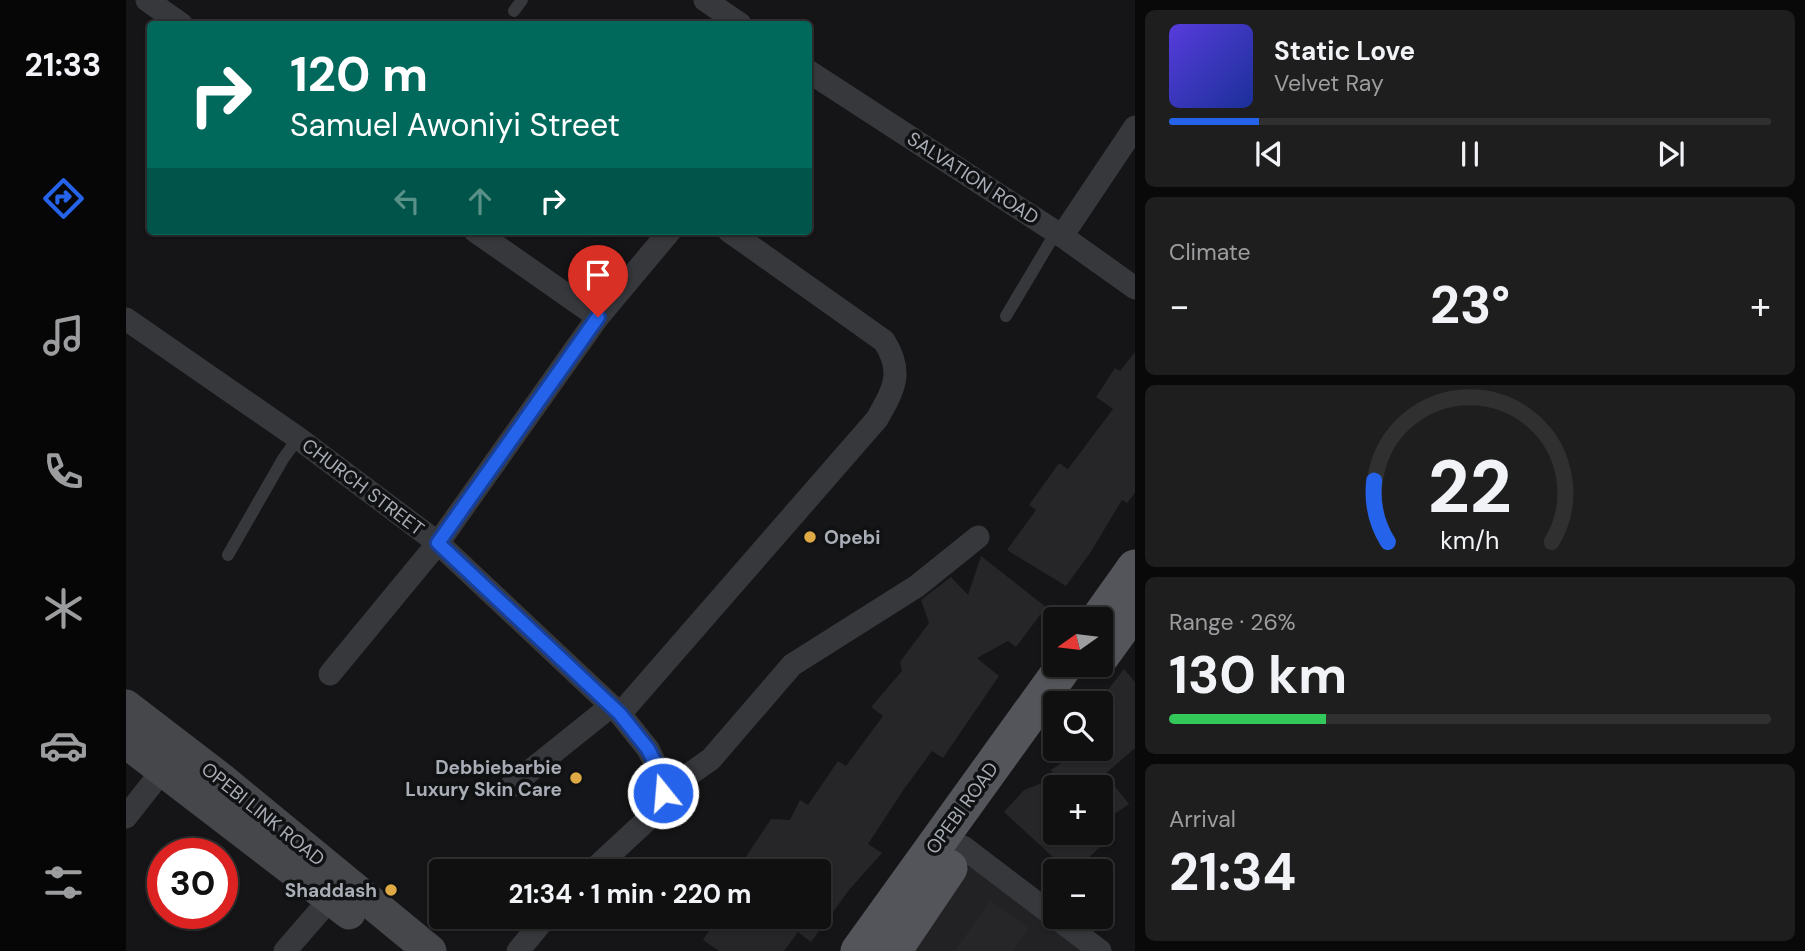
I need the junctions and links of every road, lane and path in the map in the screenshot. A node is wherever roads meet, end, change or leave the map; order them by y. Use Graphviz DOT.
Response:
graph roads {
  1 [pos="147,0"];
  2 [pos="523,0"];
  3 [pos="705,0"];
  4 [pos="514,11"];
  5 [pos="177,21"];
  6 [pos="736,21"];
  7 [pos="812,74"];
  8 [pos="1135,127"];
  9 [pos="1059,234"];
  10 [pos="481,235"];
  11 [pos="667,235"];
  12 [pos="735,235"];
  13 [pos="1135,288"];
  14 [pos="1006,316"];
  15 [pos="598,317"];
  16 [pos="126,319"];
  17 [pos="299,438"];
  18 [pos="978,537"];
  19 [pos="438,543"];
  20 [pos="228,555"];
  21 [pos="1135,568"];
  22 [pos="1122,623"];
  23 [pos="330,674"];
  24 [pos="1056,677"];
  25 [pos="126,706"];
  26 [pos="616,710"];
  27 [pos="1043,736"];
  28 [pos="126,742"];
  29 [pos="162,771"];
  30 [pos="510,787"];
  31 [pos="663,793"];
  32 [pos="126,817"];
  33 [pos="962,847"];
  34 [pos="605,859"];
  35 [pos="331,898"];
  36 [pos="536,929"];
  37 [pos="285,951"];
  38 [pos="394,951"];
  39 [pos="430,951"];
  40 [pos="518,951"];
  41 [pos="859,951"];
  42 [pos="893,951"];
  43 [pos="1100,951"];
  1 -- 5 [label="street"];
  2 -- 4 [label="lane"];
  3 -- 6 [label="street"];
  7 -- 9 [label="street, SALVATION ROAD"];
  8 -- 9 [label="street"];
  9 -- 13 [label="street, SALVATION ROAD"];
  9 -- 14 [label="lane"];
  10 -- 15 [label="street"];
  11 -- 15 [label="street"];
  12 -- 26 [label="street"];
  15 -- 19 [label="street"];
  16 -- 17 [label="street, CHURCH STREET"];
  17 -- 19 [label="street, CHURCH STREET"];
  17 -- 20 [label="lane"];
  18 -- 31 [label="street"];
  19 -- 23 [label="street"];
  19 -- 26 [label="street, CHURCH STREET"];
  21 -- 22 [label="main road"];
  24 -- 41 [label="main road, OPEBI ROAD"];
  25 -- 39 [label="main road, OPEBI LINK ROAD"];
  26 -- 30 [label="street"];
  26 -- 31 [label="street, CHURCH STREET"];
  27 -- 33 [label="main road, OPEBI ROAD"];
  28 -- 29 [label="main road, OPEBI LINK ROAD"];
  29 -- 32 [label="street"];
  29 -- 35 [label="main road, OPEBI LINK ROAD"];
  31 -- 34 [label="street"];
  33 -- 42 [label="main road, OPEBI ROAD"];
  33 -- 43 [label="street"];
  35 -- 37 [label="street"];
  35 -- 38 [label="main road, OPEBI LINK ROAD"];
  36 -- 40 [label="street"];
}
